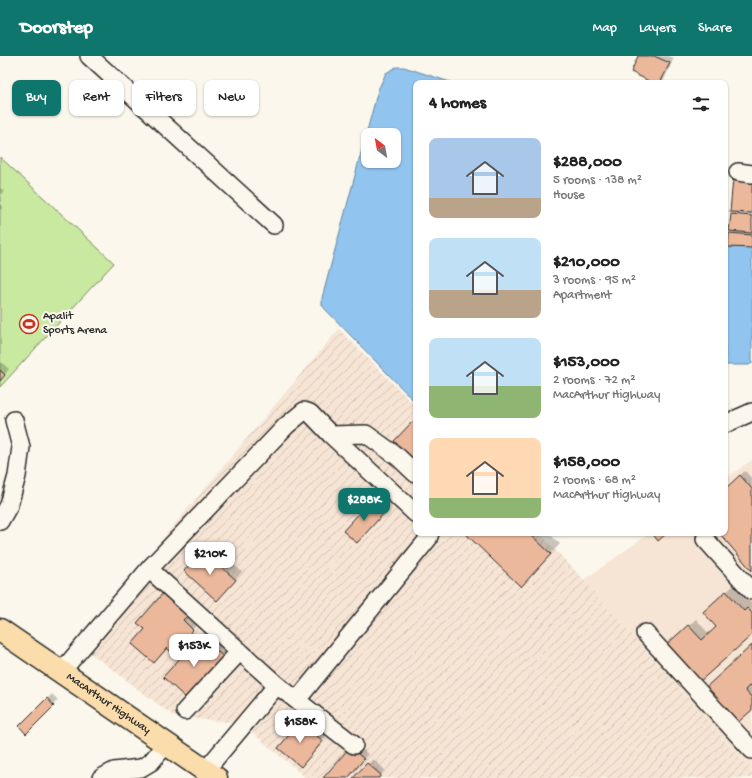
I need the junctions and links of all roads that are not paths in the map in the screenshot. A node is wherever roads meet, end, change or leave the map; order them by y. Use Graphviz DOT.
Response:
graph roads {
  1 [pos="89,56"];
  2 [pos="274,225"];
  3 [pos="752,412"];
  4 [pos="14,420"];
  5 [pos="728,423"];
  6 [pos="331,435"];
  7 [pos="413,471"];
  8 [pos="413,511"];
  9 [pos="0,521"];
  10 [pos="429,536"];
  11 [pos="705,539"];
  12 [pos="149,569"];
  13 [pos="752,591"];
  14 [pos="0,630"];
  15 [pos="645,633"];
  16 [pos="240,651"];
  17 [pos="61,672"];
  18 [pos="277,685"];
  19 [pos="297,700"];
  20 [pos="185,712"];
  21 [pos="166,743"];
  22 [pos="354,745"];
  23 [pos="752,749"];
  24 [pos="211,774"];
  25 [pos="101,778"];
  1 -- 2 [label="street"];
  3 -- 5 [label="street"];
  4 -- 9 [label="street"];
  6 -- 7 [label="street"];
  6 -- 8 [label="street"];
  6 -- 12 [label="street"];
  10 -- 19 [label="street"];
  11 -- 13 [label="street"];
  12 -- 16 [label="street"];
  12 -- 17 [label="street"];
  14 -- 17 [label="highway, MacArthur Highway"];
  15 -- 23 [label="street"];
  16 -- 18 [label="street"];
  16 -- 20 [label="street"];
  17 -- 21 [label="highway, MacArthur Highway"];
  18 -- 19 [label="street"];
  18 -- 24 [label="street"];
  19 -- 22 [label="street"];
  21 -- 24 [label="highway, MacArthur Highway"];
  21 -- 25 [label="street"];
}
